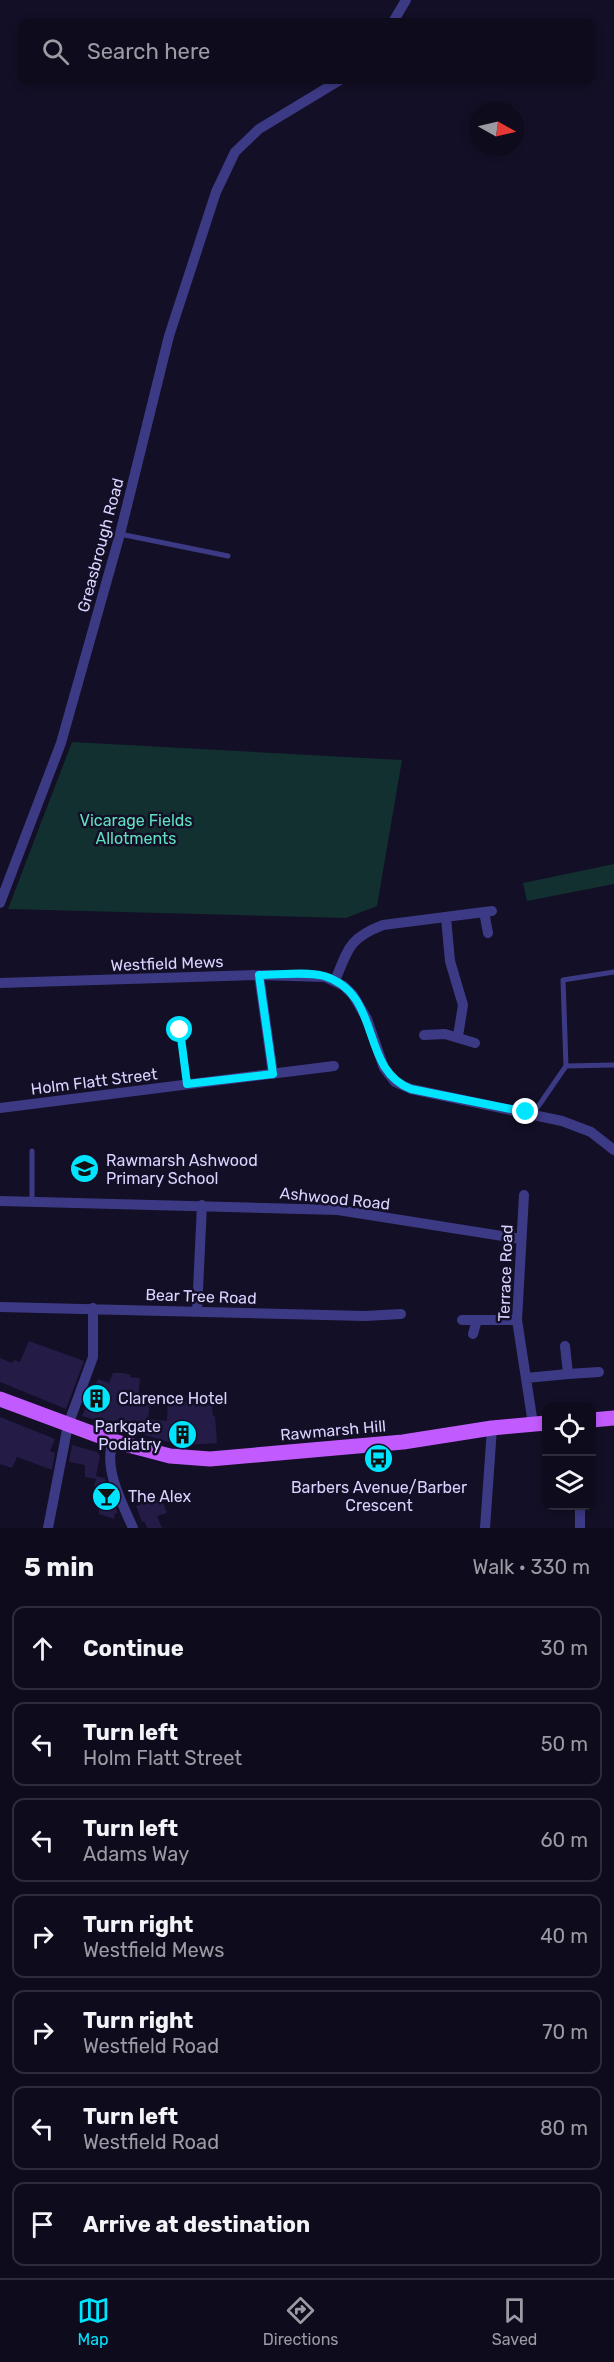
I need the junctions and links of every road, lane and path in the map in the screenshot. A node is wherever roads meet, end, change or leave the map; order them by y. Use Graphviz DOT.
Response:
graph roads {
  1 [pos="406,0"];
  2 [pos="395,18"];
  3 [pos="333,84"];
  4 [pos="120,534"];
  5 [pos="228,556"];
  6 [pos="1,900"];
  7 [pos="447,918"];
  8 [pos="488,933"];
  9 [pos="614,972"];
  10 [pos="259,975"];
  11 [pos="335,981"];
  12 [pos="0,983"];
  13 [pos="180,1030"];
  14 [pos="424,1035"];
  15 [pos="458,1036"];
  16 [pos="475,1043"];
  17 [pos="614,1065"];
  18 [pos="334,1066"];
  19 [pos="566,1066"];
  20 [pos="273,1074"];
  21 [pos="187,1084"];
  22 [pos="0,1108"];
  23 [pos="533,1114"];
  24 [pos="614,1150"];
  25 [pos="32,1151"];
  26 [pos="524,1195"];
  27 [pos="0,1201"];
  28 [pos="32,1202"];
  29 [pos="202,1206"];
  30 [pos="521,1239"];
  31 [pos="0,1307"];
  32 [pos="93,1308"];
  33 [pos="197,1311"];
  34 [pos="400,1314"];
  35 [pos="462,1320"];
  36 [pos="477,1320"];
  37 [pos="517,1320"];
  38 [pos="473,1334"];
  39 [pos="566,1346"];
  40 [pos="599,1372"];
  41 [pos="568,1374"];
  42 [pos="526,1378"];
  43 [pos="0,1398"];
  44 [pos="614,1418"];
  45 [pos="596,1420"];
  46 [pos="540,1423"];
  47 [pos="68,1425"];
  48 [pos="492,1428"];
  49 [pos="118,1442"];
  50 [pos="580,1510"];
  51 [pos="48,1528"];
  52 [pos="133,1528"];
  53 [pos="485,1528"];
  54 [pos="580,1528"];
  1 -- 2 [label="street"];
  3 -- 4 [label="street, Greasbrough Road"];
  4 -- 5 [label="lane"];
  4 -- 6 [label="street, Greasbrough Road"];
  7 -- 8 [label="street"];
  7 -- 11 [label="street"];
  7 -- 15 [label="street"];
  9 -- 19 [label="lane"];
  10 -- 11 [label="street, Westfield Mews"];
  10 -- 12 [label="street, Westfield Mews"];
  10 -- 20 [label="street"];
  11 -- 23 [label="street"];
  13 -- 21 [label="lane"];
  14 -- 15 [label="street"];
  15 -- 16 [label="street"];
  17 -- 19 [label="lane"];
  18 -- 20 [label="street, Holm Flatt Street"];
  19 -- 23 [label="lane"];
  20 -- 21 [label="street, Holm Flatt Street"];
  21 -- 22 [label="street, Holm Flatt Street"];
  23 -- 24 [label="street"];
  25 -- 28 [label="lane"];
  26 -- 30 [label="street, Terrace Road"];
  27 -- 28 [label="street, Ashwood Road"];
  28 -- 29 [label="street, Ashwood Road"];
  29 -- 30 [label="street, Ashwood Road"];
  29 -- 33 [label="street"];
  30 -- 37 [label="street, Terrace Road"];
  31 -- 32 [label="street, Bear Tree Road"];
  32 -- 33 [label="street, Bear Tree Road"];
  32 -- 47 [label="street"];
  33 -- 34 [label="street, Bear Tree Road"];
  35 -- 36 [label="street"];
  36 -- 37 [label="street"];
  36 -- 38 [label="street"];
  37 -- 42 [label="street, Terrace Road"];
  39 -- 41 [label="street"];
  40 -- 41 [label="street"];
  41 -- 42 [label="street"];
  42 -- 46 [label="street, Terrace Road"];
  43 -- 47 [label="main road, Rawmarsh Hill"];
  44 -- 45 [label="main road"];
  46 -- 48 [label="main road, Rawmarsh Hill"];
  47 -- 49 [label="main road, Rawmarsh Hill"];
  47 -- 51 [label="street"];
  48 -- 49 [label="main road, Rawmarsh Hill"];
  48 -- 53 [label="street"];
  49 -- 52 [label="street"];
  50 -- 54 [label="street"];
}
